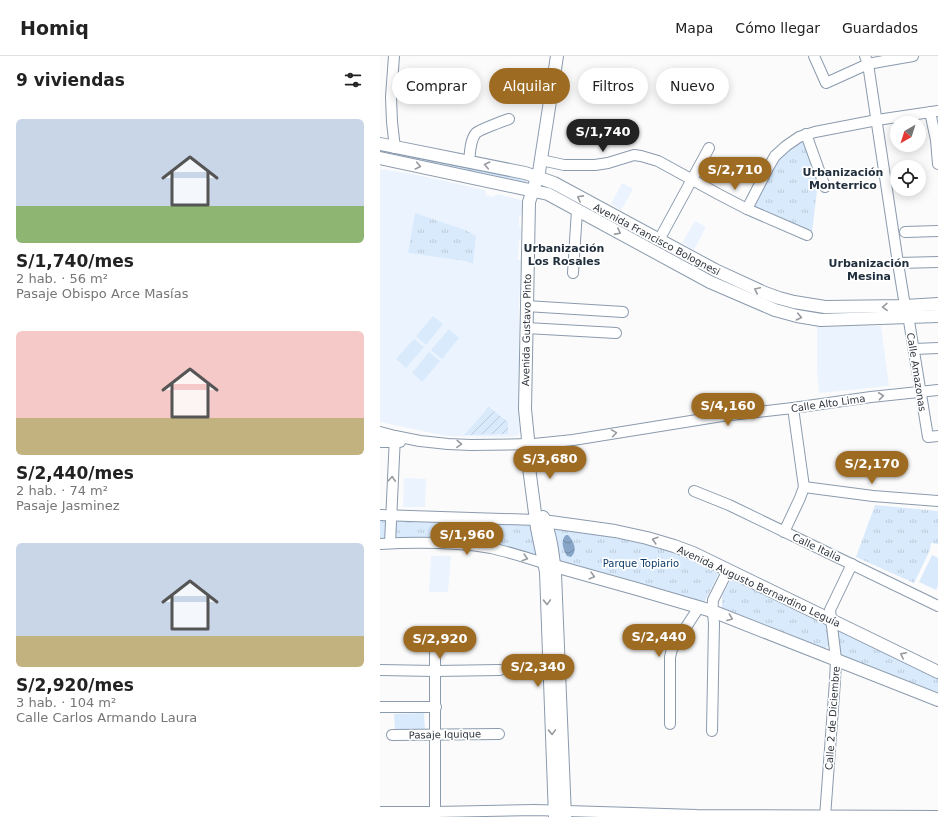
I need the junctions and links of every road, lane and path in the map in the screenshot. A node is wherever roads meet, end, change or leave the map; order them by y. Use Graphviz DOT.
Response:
graph roads {
  1 [pos="394,56"];
  2 [pos="557,56"];
  3 [pos="814,56"];
  4 [pos="913,56"];
  5 [pos="867,60"];
  6 [pos="934,112"];
  7 [pos="509,119"];
  8 [pos="877,120"];
  9 [pos="806,134"];
  10 [pos="937,140"];
  11 [pos="380,144"];
  12 [pos="395,148"];
  13 [pos="709,148"];
  14 [pos="380,158"];
  15 [pos="541,160"];
  16 [pos="469,162"];
  17 [pos="938,164"];
  18 [pos="537,178"];
  19 [pos="692,179"];
  20 [pos="825,187"];
  21 [pos="533,191"];
  22 [pos="747,209"];
  23 [pos="577,210"];
  24 [pos="938,231"];
  25 [pos="905,232"];
  26 [pos="807,235"];
  27 [pos="659,240"];
  28 [pos="938,262"];
  29 [pos="898,263"];
  30 [pos="715,270"];
  31 [pos="572,273"];
  32 [pos="710,282"];
  33 [pos="938,304"];
  34 [pos="526,306"];
  35 [pos="623,312"];
  36 [pos="906,312"];
  37 [pos="938,316"];
  38 [pos="526,328"];
  39 [pos="616,333"];
  40 [pos="938,348"];
  41 [pos="914,349"];
  42 [pos="938,390"];
  43 [pos="920,392"];
  44 [pos="793,408"];
  45 [pos="380,432"];
  46 [pos="933,437"];
  47 [pos="395,439"];
  48 [pos="380,442"];
  49 [pos="529,443"];
  50 [pos="804,487"];
  51 [pos="694,491"];
  52 [pos="938,501"];
  53 [pos="385,515"];
  54 [pos="541,521"];
  55 [pos="784,532"];
  56 [pos="385,543"];
  57 [pos="852,564"];
  58 [pos="549,565"];
  59 [pos="728,570"];
  60 [pos="938,606"];
  61 [pos="699,607"];
  62 [pos="712,611"];
  63 [pos="831,619"];
  64 [pos="435,648"];
  65 [pos="836,659"];
  66 [pos="380,670"];
  67 [pos="500,670"];
  68 [pos="435,671"];
  69 [pos="938,672"];
  70 [pos="938,700"];
  71 [pos="380,707"];
  72 [pos="436,707"];
  73 [pos="670,724"];
  74 [pos="712,731"];
  75 [pos="435,734"];
  76 [pos="499,734"];
  77 [pos="392,735"];
  78 [pos="380,812"];
  79 [pos="560,814"];
  80 [pos="435,815"];
  81 [pos="938,815"];
  82 [pos="825,816"];
  1 -- 12 [label="street"];
  2 -- 15 [label="main road, Avenida Gustavo Pinto"];
  3 -- 5 [label="street"];
  4 -- 5 [label="street"];
  5 -- 8 [label="street, Calle Amazonas"];
  6 -- 8 [label="street"];
  6 -- 10 [label="street"];
  7 -- 16 [label="street"];
  8 -- 9 [label="street"];
  8 -- 29 [label="street, Calle Amazonas"];
  9 -- 20 [label="street"];
  9 -- 22 [label="street"];
  10 -- 17 [label="street"];
  11 -- 12 [label="main road, Avenida Francisco Bolognesi"];
  12 -- 16 [label="main road, Avenida Francisco Bolognesi"];
  13 -- 19 [label="street"];
  14 -- 21 [label="main road, Avenida Francisco Bolognesi, one-way"];
  15 -- 18 [label="main road, Avenida Gustavo Pinto"];
  15 -- 19 [label="street"];
  18 -- 16 [label="main road, Avenida Francisco Bolognesi, one-way"];
  18 -- 21 [label="main road, Avenida Gustavo Pinto"];
  27 -- 18 [label="main road, Avenida Francisco Bolognesi, one-way"];
  19 -- 22 [label="street"];
  19 -- 27 [label="street"];
  21 -- 23 [label="main road, Avenida Francisco Bolognesi"];
  21 -- 34 [label="main road, Avenida Gustavo Pinto"];
  22 -- 26 [label="street"];
  23 -- 31 [label="street"];
  23 -- 32 [label="main road, Avenida Francisco Bolognesi, one-way"];
  24 -- 25 [label="street"];
  27 -- 30 [label="main road, Avenida Francisco Bolognesi"];
  28 -- 29 [label="street"];
  29 -- 36 [label="street, Calle Amazonas"];
  30 -- 32 [label="main road"];
  36 -- 30 [label="main road, Avenida Francisco Bolognesi, one-way"];
  32 -- 36 [label="main road, Avenida Francisco Bolognesi, one-way"];
  33 -- 36 [label="main road, Avenida Francisco Bolognesi"];
  34 -- 35 [label="street"];
  34 -- 38 [label="main road, Avenida Gustavo Pinto"];
  36 -- 37 [label="main road, Avenida Francisco Bolognesi"];
  36 -- 41 [label="street, Calle Amazonas"];
  38 -- 39 [label="street"];
  38 -- 49 [label="main road, Avenida Gustavo Pinto"];
  40 -- 41 [label="street"];
  41 -- 43 [label="street, Calle Amazonas"];
  42 -- 43 [label="street, Calle Alto Lima"];
  44 -- 43 [label="street, Calle Alto Lima, one-way"];
  43 -- 46 [label="street, Calle Amazonas"];
  49 -- 44 [label="street, Calle Alto Lima, one-way"];
  44 -- 50 [label="street"];
  45 -- 47 [label="street, Calle Alto Lima"];
  47 -- 48 [label="street"];
  47 -- 49 [label="street, Calle Alto Lima, one-way"];
  53 -- 47 [label="street, one-way"];
  49 -- 54 [label="main road, Avenida Gustavo Pinto"];
  50 -- 52 [label="street"];
  50 -- 55 [label="street"];
  51 -- 55 [label="street, Calle Italia"];
  53 -- 54 [label="street, Avenida Augusto Bernardino Leguía"];
  53 -- 56 [label="street"];
  54 -- 58 [label="main road, Avenida Gustavo Pinto"];
  59 -- 54 [label="main road, Avenida Augusto Bernardino Leguía, one-way"];
  55 -- 57 [label="street, Calle Italia"];
  56 -- 58 [label="street, one-way"];
  57 -- 60 [label="street, Calle Italia"];
  57 -- 63 [label="street, Calle 2 de Diciembre"];
  58 -- 61 [label="main road, one-way"];
  58 -- 79 [label="main road, Avenida Gustavo Pinto"];
  59 -- 62 [label="street"];
  59 -- 63 [label="main road, Avenida Augusto Bernardino Leguía"];
  61 -- 62 [label="main road"];
  61 -- 73 [label="street"];
  62 -- 65 [label="main road, one-way"];
  62 -- 74 [label="street"];
  63 -- 65 [label="street, Calle 2 de Diciembre"];
  69 -- 63 [label="main road, Avenida Augusto Bernardino Leguía, one-way"];
  64 -- 68 [label="street"];
  65 -- 70 [label="main road"];
  65 -- 82 [label="street, Calle 2 de Diciembre"];
  66 -- 68 [label="street"];
  67 -- 68 [label="street"];
  68 -- 72 [label="street"];
  71 -- 72 [label="street"];
  72 -- 75 [label="street"];
  75 -- 76 [label="street, Pasaje Iquique"];
  75 -- 77 [label="street, Pasaje Iquique"];
  75 -- 80 [label="street"];
  78 -- 80 [label="street"];
  79 -- 80 [label="street"];
  79 -- 82 [label="street"];
  81 -- 82 [label="street"];
}
